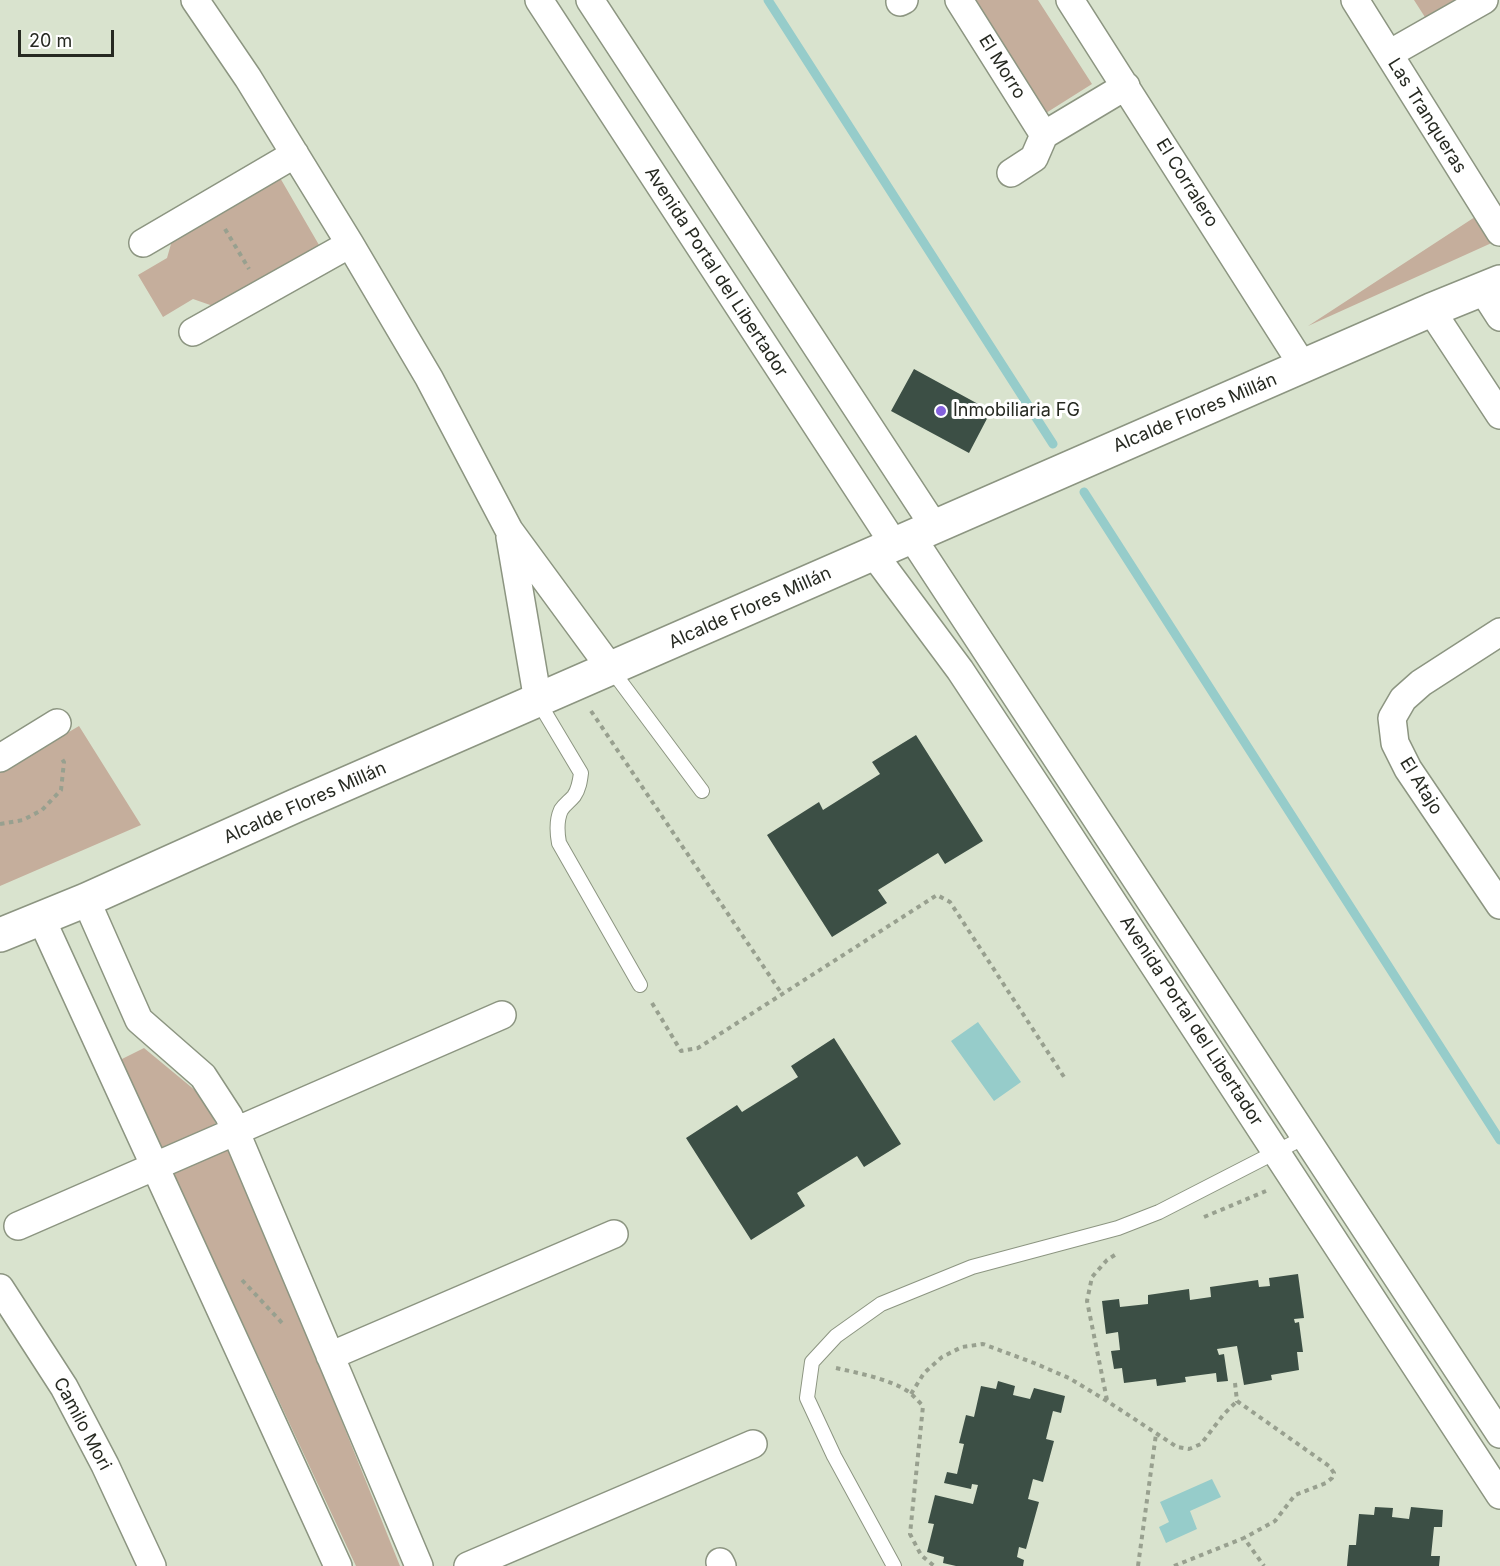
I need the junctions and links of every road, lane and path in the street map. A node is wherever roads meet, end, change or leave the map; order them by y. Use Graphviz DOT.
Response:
graph roads {
  1 [pos="195,0"];
  2 [pos="539,0"];
  3 [pos="590,0"];
  4 [pos="959,0"];
  5 [pos="1070,0"];
  6 [pos="1355,0"];
  7 [pos="1484,0"];
  8 [pos="1389,54"];
  9 [pos="1126,86"];
  10 [pos="1044,135"];
  11 [pos="296,154"];
  12 [pos="1011,173"];
  13 [pos="209,204"];
  14 [pos="1500,232"];
  15 [pos="142,243"];
  16 [pos="350,244"];
  17 [pos="1491,286"];
  18 [pos="264,292"];
  19 [pos="1431,310"];
  20 [pos="1500,317"];
  21 [pos="193,332"];
  22 [pos="1303,366"];
  23 [pos="1500,415"];
  24 [pos="509,530"];
  25 [pos="903,540"];
  26 [pos="1500,632"];
  27 [pos="611,669"];
  28 [pos="574,686"];
  29 [pos="538,701"];
  30 [pos="51,727"];
  31 [pos="0,758"];
  32 [pos="702,791"];
  33 [pos="0,824"];
  34 [pos="86,900"];
  35 [pos="1500,905"];
  36 [pos="41,918"];
  37 [pos="0,935"];
  38 [pos="640,985"];
  39 [pos="782,994"];
  40 [pos="502,1016"];
  41 [pos="1066,1080"];
  42 [pos="235,1131"];
  43 [pos="1305,1137"];
  44 [pos="1276,1152"];
  45 [pos="155,1166"];
  46 [pos="1293,1178"];
  47 [pos="1198,1219"];
  48 [pos="18,1226"];
  49 [pos="614,1234"];
  50 [pos="1126,1248"];
  51 [pos="241,1280"];
  52 [pos="0,1288"];
  53 [pos="285,1326"];
  54 [pos="330,1356"];
  55 [pos="812,1362"];
  56 [pos="1235,1383"];
  57 [pos="911,1394"];
  58 [pos="1107,1401"];
  59 [pos="1237,1401"];
  60 [pos="1156,1434"];
  61 [pos="1500,1434"];
  62 [pos="753,1444"];
  63 [pos="1500,1495"];
  64 [pos="1244,1538"];
  65 [pos="152,1566"];
  66 [pos="338,1566"];
  67 [pos="419,1566"];
  68 [pos="468,1566"];
  69 [pos="894,1566"];
  70 [pos="933,1566"];
  71 [pos="1138,1566"];
  72 [pos="1174,1566"];
  73 [pos="1264,1566"];
  1 -- 11 [label="street"];
  2 -- 25 [label="street, Avenida Portal del Libertador"];
  3 -- 25 [label="street, Avenida Portal del Libertador"];
  4 -- 10 [label="street, El Morro"];
  5 -- 9 [label="street, El Corralero"];
  6 -- 8 [label="street, Las Tranqueras"];
  7 -- 8 [label="street"];
  8 -- 14 [label="street, Las Tranqueras"];
  9 -- 10 [label="street"];
  9 -- 22 [label="street, El Corralero"];
  10 -- 12 [label="street"];
  11 -- 13 [label="street"];
  11 -- 16 [label="street"];
  13 -- 15 [label="street"];
  13 -- 18 [label="path"];
  16 -- 18 [label="street"];
  16 -- 24 [label="street"];
  17 -- 19 [label="street, Alcalde Flores Millán"];
  17 -- 20 [label="street"];
  18 -- 21 [label="street"];
  19 -- 22 [label="street, Alcalde Flores Millán"];
  19 -- 23 [label="street"];
  22 -- 25 [label="street, Alcalde Flores Millán"];
  24 -- 27 [label="street"];
  24 -- 29 [label="street"];
  25 -- 27 [label="street, Alcalde Flores Millán"];
  25 -- 43 [label="street, Avenida Portal del Libertador"];
  25 -- 44 [label="street, Avenida Portal del Libertador"];
  26 -- 35 [label="street, El Atajo"];
  27 -- 28 [label="street, Alcalde Flores Millán"];
  27 -- 32 [label="lane"];
  28 -- 29 [label="street, Alcalde Flores Millán"];
  28 -- 39 [label="path"];
  29 -- 34 [label="street, Alcalde Flores Millán"];
  29 -- 38 [label="lane"];
  30 -- 31 [label="street"];
  30 -- 33 [label="path"];
  34 -- 36 [label="street, Alcalde Flores Millán"];
  34 -- 42 [label="street"];
  36 -- 37 [label="street, Alcalde Flores Millán"];
  36 -- 45 [label="street"];
  38 -- 39 [label="path"];
  39 -- 41 [label="path"];
  40 -- 42 [label="street"];
  42 -- 45 [label="street"];
  42 -- 54 [label="street"];
  43 -- 44 [label="lane"];
  43 -- 61 [label="street, Avenida Portal del Libertador"];
  44 -- 46 [label="street, Avenida Portal del Libertador"];
  44 -- 55 [label="lane"];
  45 -- 48 [label="street"];
  45 -- 66 [label="street"];
  46 -- 47 [label="path"];
  46 -- 63 [label="street, Avenida Portal del Libertador"];
  49 -- 54 [label="street"];
  50 -- 58 [label="path"];
  51 -- 53 [label="path"];
  52 -- 65 [label="street, Camilo Mori"];
  54 -- 67 [label="street"];
  55 -- 57 [label="path"];
  55 -- 69 [label="lane"];
  56 -- 59 [label="path"];
  57 -- 58 [label="path"];
  57 -- 70 [label="path"];
  58 -- 60 [label="path"];
  59 -- 60 [label="path"];
  59 -- 64 [label="path"];
  60 -- 71 [label="path"];
  62 -- 68 [label="street"];
  64 -- 72 [label="path"];
  64 -- 73 [label="path"];
}
